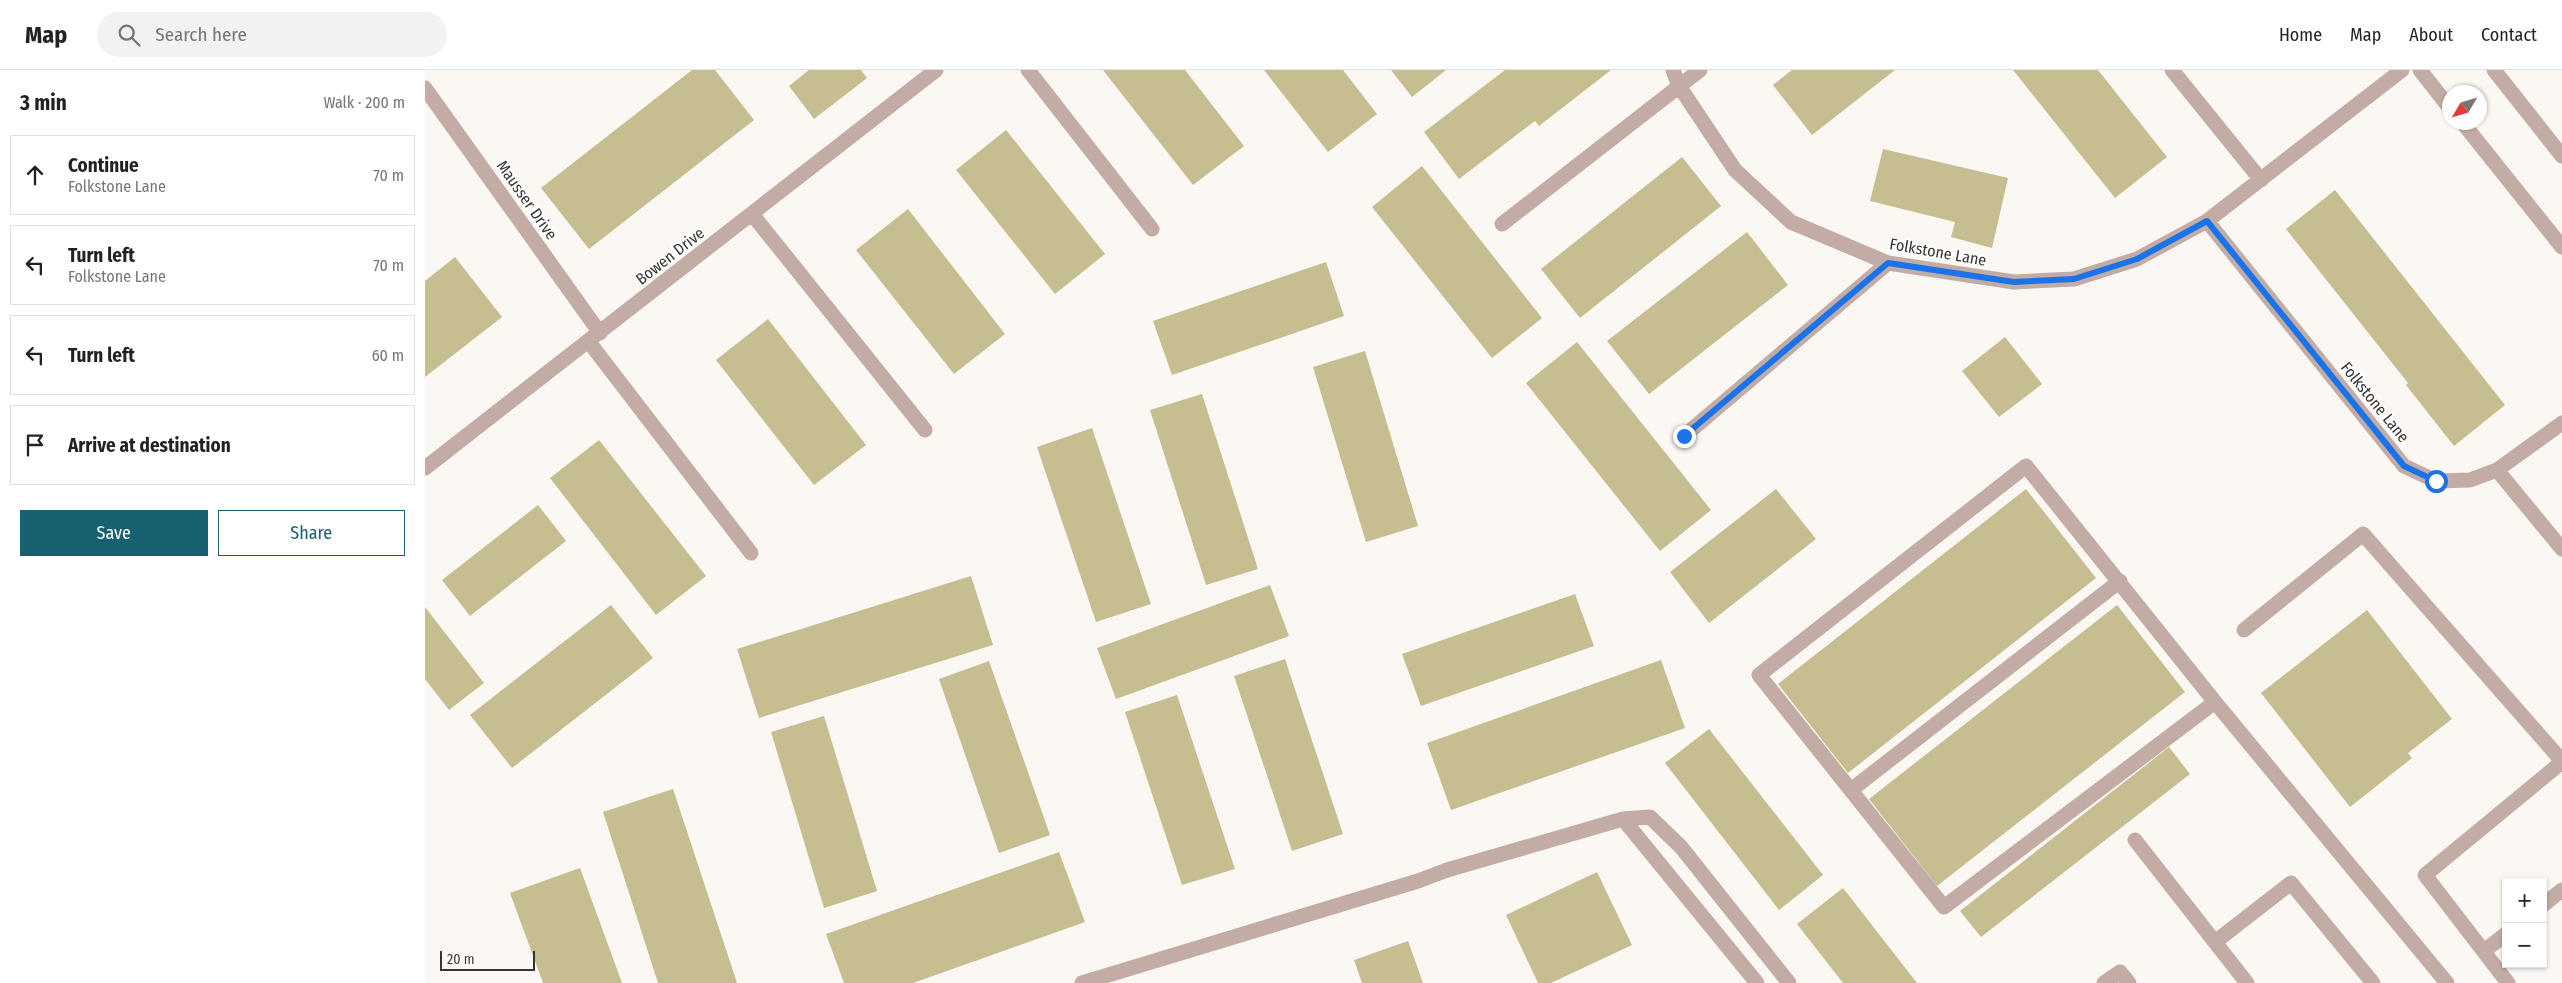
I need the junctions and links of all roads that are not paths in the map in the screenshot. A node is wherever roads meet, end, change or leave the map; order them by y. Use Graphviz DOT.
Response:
graph roads {
  1 [pos="936,70"];
  2 [pos="1028,70"];
  3 [pos="1673,70"];
  4 [pos="1700,70"];
  5 [pos="2172,70"];
  6 [pos="2402,70"];
  7 [pos="2420,70"];
  8 [pos="2494,70"];
  9 [pos="1679,86"];
  10 [pos="425,88"];
  11 [pos="2442,98"];
  12 [pos="2468,130"];
  13 [pos="2562,156"];
  14 [pos="2261,180"];
  15 [pos="752,214"];
  16 [pos="2207,221"];
  17 [pos="1502,224"];
  18 [pos="1152,229"];
  19 [pos="2562,247"];
  20 [pos="1888,263"];
  21 [pos="594,337"];
  22 [pos="2562,422"];
  23 [pos="925,430"];
  24 [pos="1684,436"];
  25 [pos="425,468"];
  26 [pos="2497,470"];
  27 [pos="2562,549"];
  28 [pos="751,553"];
  29 [pos="2120,581"];
  30 [pos="2244,630"];
  31 [pos="2215,702"];
  32 [pos="2562,762"];
  33 [pos="1851,790"];
  34 [pos="1623,819"];
  35 [pos="2135,840"];
  36 [pos="2562,890"];
  37 [pos="2547,902"];
  38 [pos="2502,937"];
  39 [pos="2215,942"];
  40 [pos="2484,951"];
  41 [pos="1082,983"];
  42 [pos="1757,983"];
  43 [pos="1789,983"];
  44 [pos="2104,983"];
  45 [pos="2129,983"];
  46 [pos="2247,983"];
  47 [pos="2373,983"];
  48 [pos="2447,983"];
  49 [pos="2508,983"];
  1 -- 15 [label="street, Bowen Drive"];
  2 -- 18 [label="street"];
  3 -- 9 [label="street, Folkstone Lane"];
  4 -- 9 [label="street"];
  5 -- 14 [label="street"];
  6 -- 14 [label="street, Folkstone Lane"];
  7 -- 11 [label="street"];
  8 -- 13 [label="street"];
  9 -- 17 [label="street"];
  9 -- 20 [label="street, Folkstone Lane"];
  10 -- 21 [label="street, Mausser Drive"];
  12 -- 19 [label="street"];
  14 -- 16 [label="street, Folkstone Lane"];
  15 -- 21 [label="street, Bowen Drive"];
  15 -- 23 [label="street"];
  16 -- 20 [label="street, Folkstone Lane"];
  16 -- 26 [label="street, Folkstone Lane"];
  20 -- 24 [label="street"];
  21 -- 25 [label="street, Bowen Drive"];
  21 -- 28 [label="street, Mausser Drive"];
  22 -- 26 [label="street, Folkstone Lane"];
  26 -- 27 [label="street"];
  29 -- 31 [label="street"];
  29 -- 33 [label="street"];
  29 -- 33 [label="street"];
  30 -- 32 [label="street"];
  31 -- 33 [label="street"];
  31 -- 48 [label="street"];
  32 -- 40 [label="street"];
  34 -- 41 [label="street"];
  34 -- 42 [label="street"];
  34 -- 43 [label="street"];
  35 -- 39 [label="street"];
  36 -- 37 [label="street"];
  38 -- 40 [label="street"];
  39 -- 46 [label="street"];
  39 -- 47 [label="street"];
  40 -- 49 [label="street"];
  44 -- 45 [label="street"];
}
